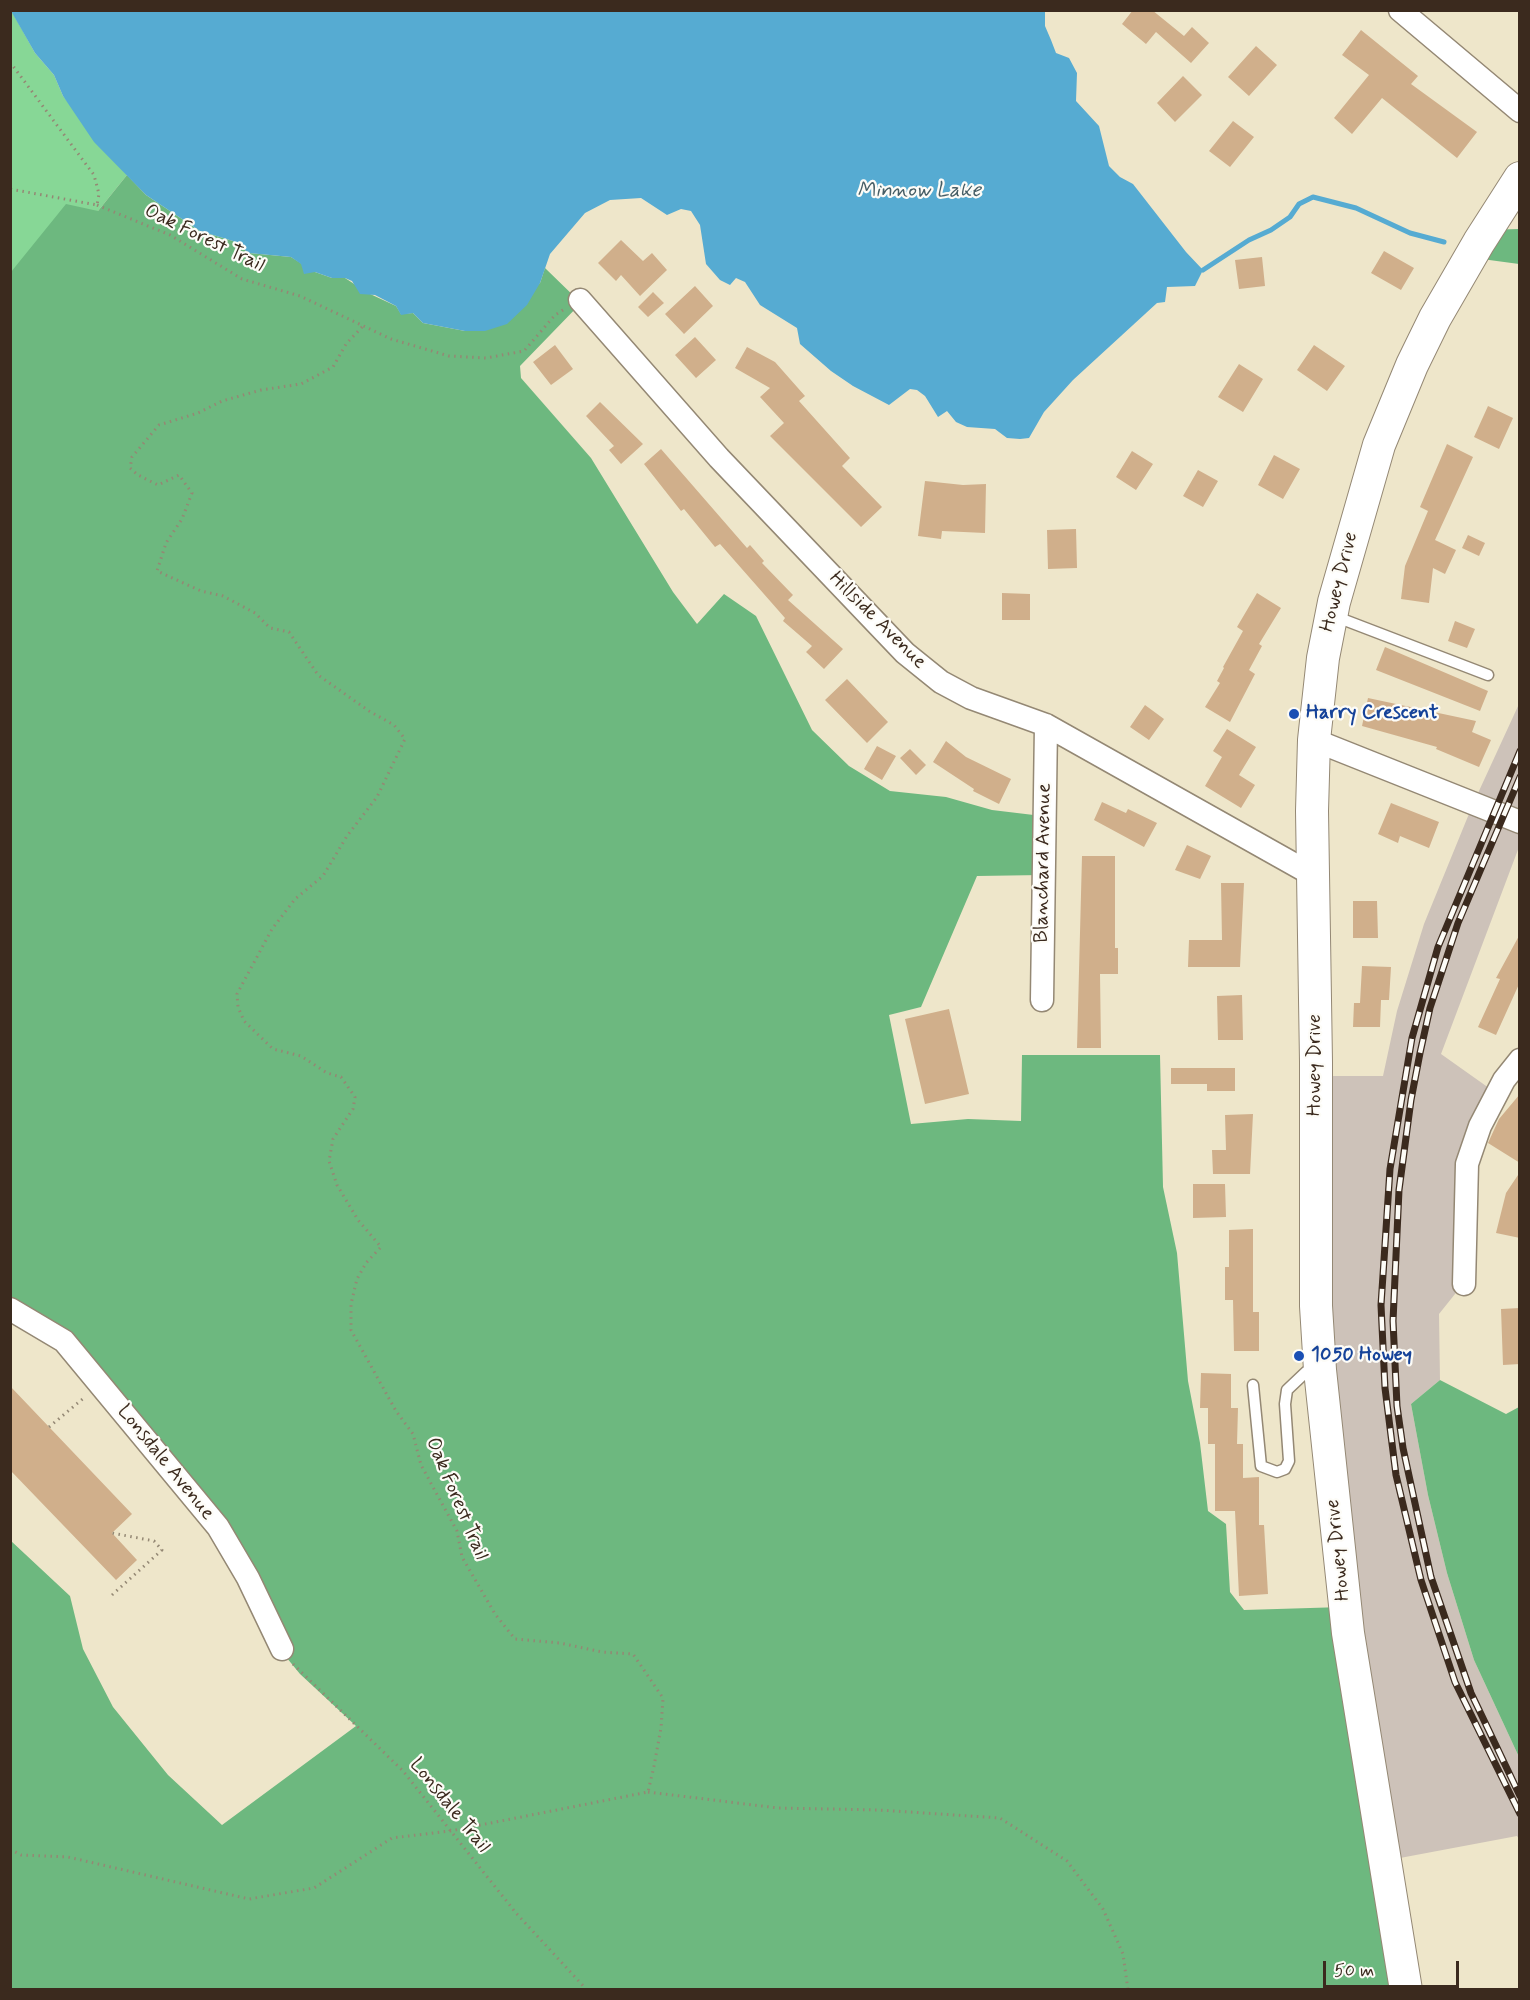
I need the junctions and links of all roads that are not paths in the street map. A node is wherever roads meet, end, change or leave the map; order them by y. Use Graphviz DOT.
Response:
graph roads {
  1 [pos="1400,10"];
  2 [pos="1520,111"];
  3 [pos="1520,178"];
  4 [pos="580,300"];
  5 [pos="1331,615"];
  6 [pos="1488,675"];
  7 [pos="1046,725"];
  8 [pos="1314,740"];
  9 [pos="1520,822"];
  10 [pos="1313,874"];
  11 [pos="1042,1000"];
  12 [pos="1520,1060"];
  13 [pos="1464,1284"];
  14 [pos="10,1309"];
  15 [pos="1320,1370"];
  16 [pos="1252,1385"];
  17 [pos="282,1649"];
  18 [pos="1406,1989"];
  1 -- 2 [label="street"];
  3 -- 5 [label="main road, Howey Drive"];
  4 -- 7 [label="street, Hillside Avenue"];
  5 -- 6 [label="lane"];
  5 -- 8 [label="main road, Howey Drive"];
  7 -- 10 [label="street, Hillside Avenue"];
  7 -- 11 [label="street, Blanchard Avenue"];
  8 -- 9 [label="street"];
  8 -- 10 [label="main road, Howey Drive"];
  10 -- 15 [label="main road, Howey Drive"];
  12 -- 13 [label="street"];
  14 -- 17 [label="street, Lonsdale Avenue"];
  15 -- 16 [label="lane"];
  15 -- 18 [label="main road, Howey Drive"];
}
